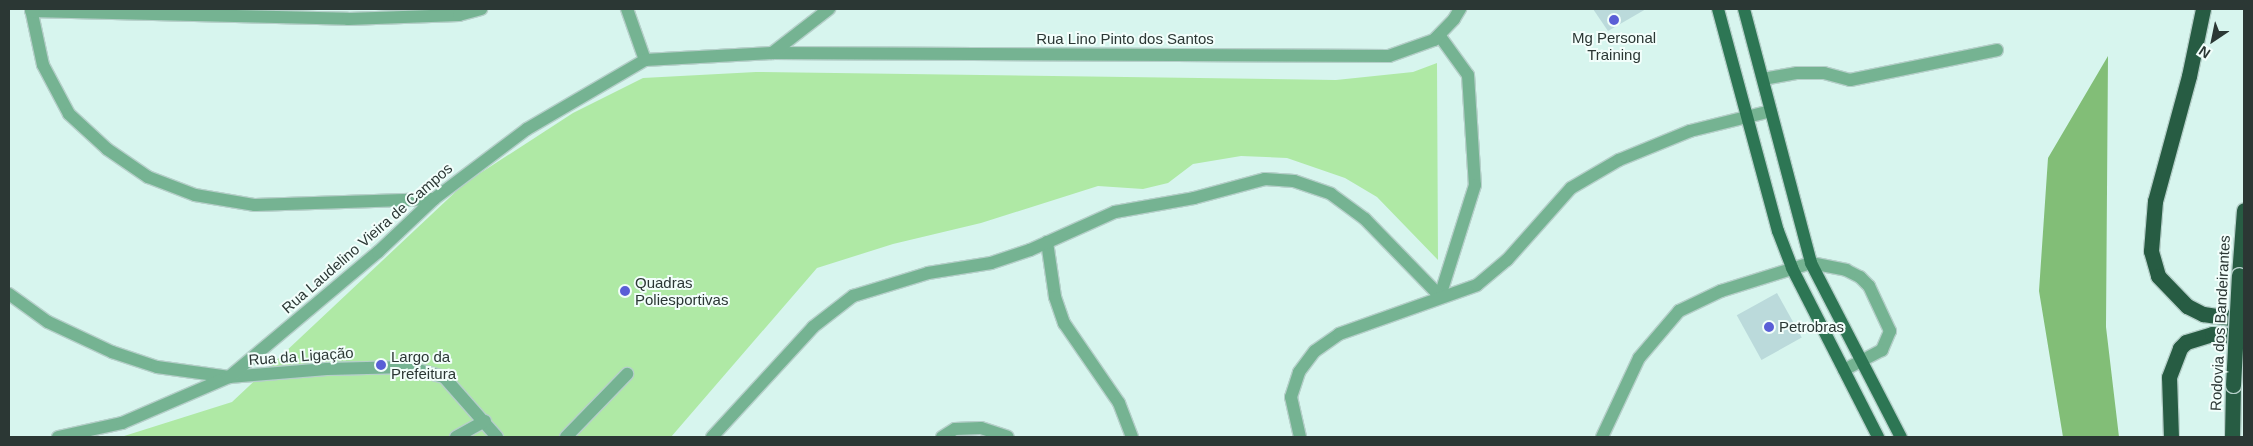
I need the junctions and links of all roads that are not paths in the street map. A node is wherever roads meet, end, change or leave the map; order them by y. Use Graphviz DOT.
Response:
graph roads {
  1 [pos="481,9"];
  2 [pos="627,9"];
  3 [pos="829,9"];
  4 [pos="1460,9"];
  5 [pos="1718,9"];
  6 [pos="1744,9"];
  7 [pos="2203,9"];
  8 [pos="31,10"];
  9 [pos="1439,35"];
  10 [pos="1997,50"];
  11 [pos="772,53"];
  12 [pos="645,60"];
  13 [pos="1763,79"];
  14 [pos="1771,111"];
  15 [pos="1745,118"];
  16 [pos="434,199"];
  17 [pos="2244,210"];
  18 [pos="1047,242"];
  19 [pos="1811,263"];
  20 [pos="1792,268"];
  21 [pos="9,294"];
  22 [pos="1440,296"];
  23 [pos="2244,320"];
  24 [pos="2244,337"];
  25 [pos="1862,362"];
  26 [pos="1844,370"];
  27 [pos="627,374"];
  28 [pos="229,377"];
  29 [pos="485,421"];
  30 [pos="58,437"];
  31 [pos="456,437"];
  32 [pos="497,437"];
  33 [pos="566,437"];
  34 [pos="712,437"];
  35 [pos="942,437"];
  36 [pos="1008,437"];
  37 [pos="1132,437"];
  38 [pos="1300,437"];
  39 [pos="1602,437"];
  40 [pos="1878,437"];
  41 [pos="1901,437"];
  42 [pos="2171,437"];
  43 [pos="2232,437"];
  1 -- 8 [label="street"];
  2 -- 12 [label="street"];
  3 -- 11 [label="street"];
  4 -- 9 [label="street, Rua Lino Pinto dos Santos"];
  5 -- 15 [label="main road"];
  6 -- 13 [label="main road"];
  7 -- 23 [label="highway"];
  8 -- 16 [label="street"];
  9 -- 11 [label="street, Rua Lino Pinto dos Santos"];
  9 -- 22 [label="street"];
  10 -- 13 [label="street"];
  11 -- 12 [label="street, Rua Laudelino Vieira de Campos"];
  12 -- 16 [label="street, Rua Laudelino Vieira de Campos"];
  13 -- 14 [label="main road"];
  14 -- 15 [label="street"];
  14 -- 19 [label="main road"];
  15 -- 20 [label="main road"];
  15 -- 22 [label="street"];
  16 -- 28 [label="street, Rua Laudelino Vieira de Campos"];
  17 -- 43 [label="highway, Rodovia dos Bandeirantes, bridge"];
  18 -- 22 [label="street"];
  18 -- 34 [label="street"];
  18 -- 37 [label="street"];
  19 -- 20 [label="street"];
  19 -- 25 [label="main road"];
  19 -- 25 [label="street"];
  20 -- 26 [label="main road"];
  20 -- 39 [label="street"];
  21 -- 28 [label="street"];
  22 -- 38 [label="street"];
  24 -- 42 [label="highway"];
  25 -- 26 [label="street"];
  25 -- 41 [label="main road"];
  26 -- 40 [label="main road"];
  27 -- 33 [label="street"];
  28 -- 29 [label="street, Rua da Ligação"];
  28 -- 30 [label="street, Rua Laudelino Vieira de Campos"];
  29 -- 31 [label="street"];
  29 -- 32 [label="street, Rua da Ligação"];
  35 -- 36 [label="street"];
}
